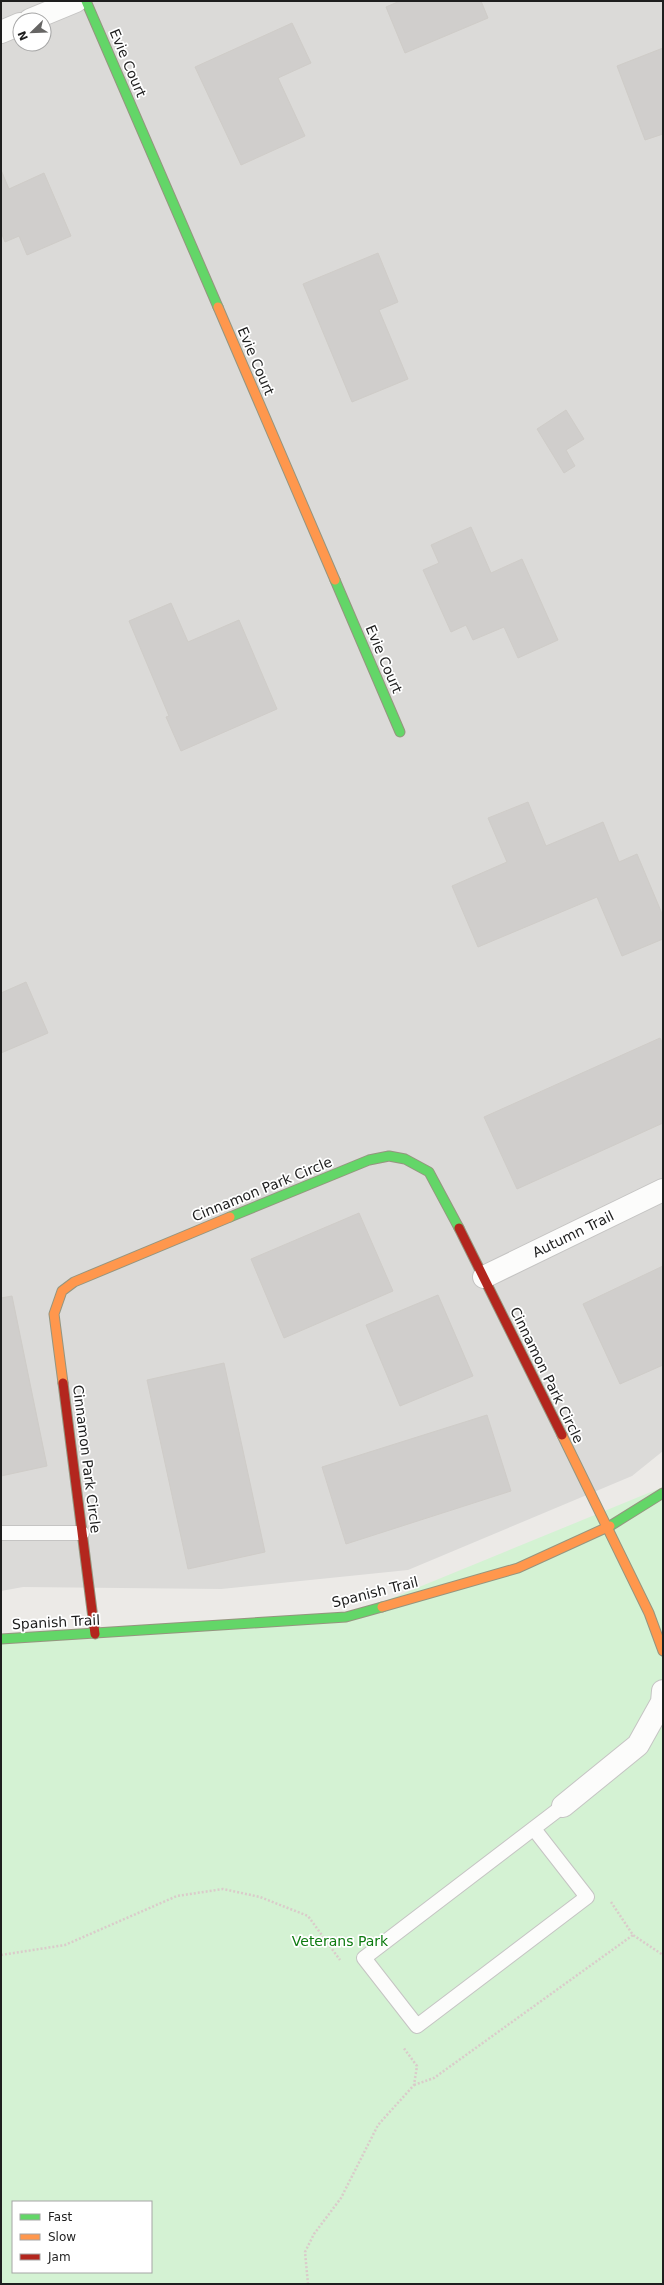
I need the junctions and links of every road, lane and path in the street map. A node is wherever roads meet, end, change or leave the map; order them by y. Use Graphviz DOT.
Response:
graph roads {
  1 [pos="76,1"];
  2 [pos="86,1"];
  3 [pos="49,12"];
  4 [pos="12,27"];
  5 [pos="1,32"];
  6 [pos="400,732"];
  7 [pos="663,1190"];
  8 [pos="484,1277"];
  9 [pos="663,1493"];
  10 [pos="606,1528"];
  11 [pos="1,1533"];
  12 [pos="82,1533"];
  13 [pos="95,1634"];
  14 [pos="1,1639"];
  15 [pos="663,1651"];
  16 [pos="663,1691"];
  17 [pos="563,1806"];
  18 [pos="534,1828"];
  19 [pos="621,1917"];
  20 [pos="633,1934"];
  21 [pos="1,1955"];
  22 [pos="663,1955"];
  23 [pos="343,1965"];
  24 [pos="399,2041"];
  25 [pos="414,2085"];
  26 [pos="308,2284"];
  1 -- 3 [label="street"];
  2 -- 6 [label="street, Evie Court"];
  4 -- 5 [label="street"];
  7 -- 8 [label="street, Autumn Trail"];
  8 -- 10 [label="street, Cinnamon Park Circle"];
  8 -- 12 [label="street, Cinnamon Park Circle"];
  9 -- 10 [label="street, Spanish Trail"];
  10 -- 13 [label="street, Spanish Trail"];
  10 -- 15 [label="street, Cinnamon Park Circle"];
  11 -- 12 [label="lane"];
  12 -- 13 [label="street, Cinnamon Park Circle"];
  13 -- 14 [label="street, Spanish Trail"];
  16 -- 17 [label="street"];
  17 -- 18 [label="lane"];
  18 -- 18 [label="lane"];
  19 -- 20 [label="path"];
  20 -- 22 [label="path"];
  20 -- 25 [label="path"];
  21 -- 23 [label="path"];
  24 -- 25 [label="path"];
  25 -- 26 [label="path"];
}
